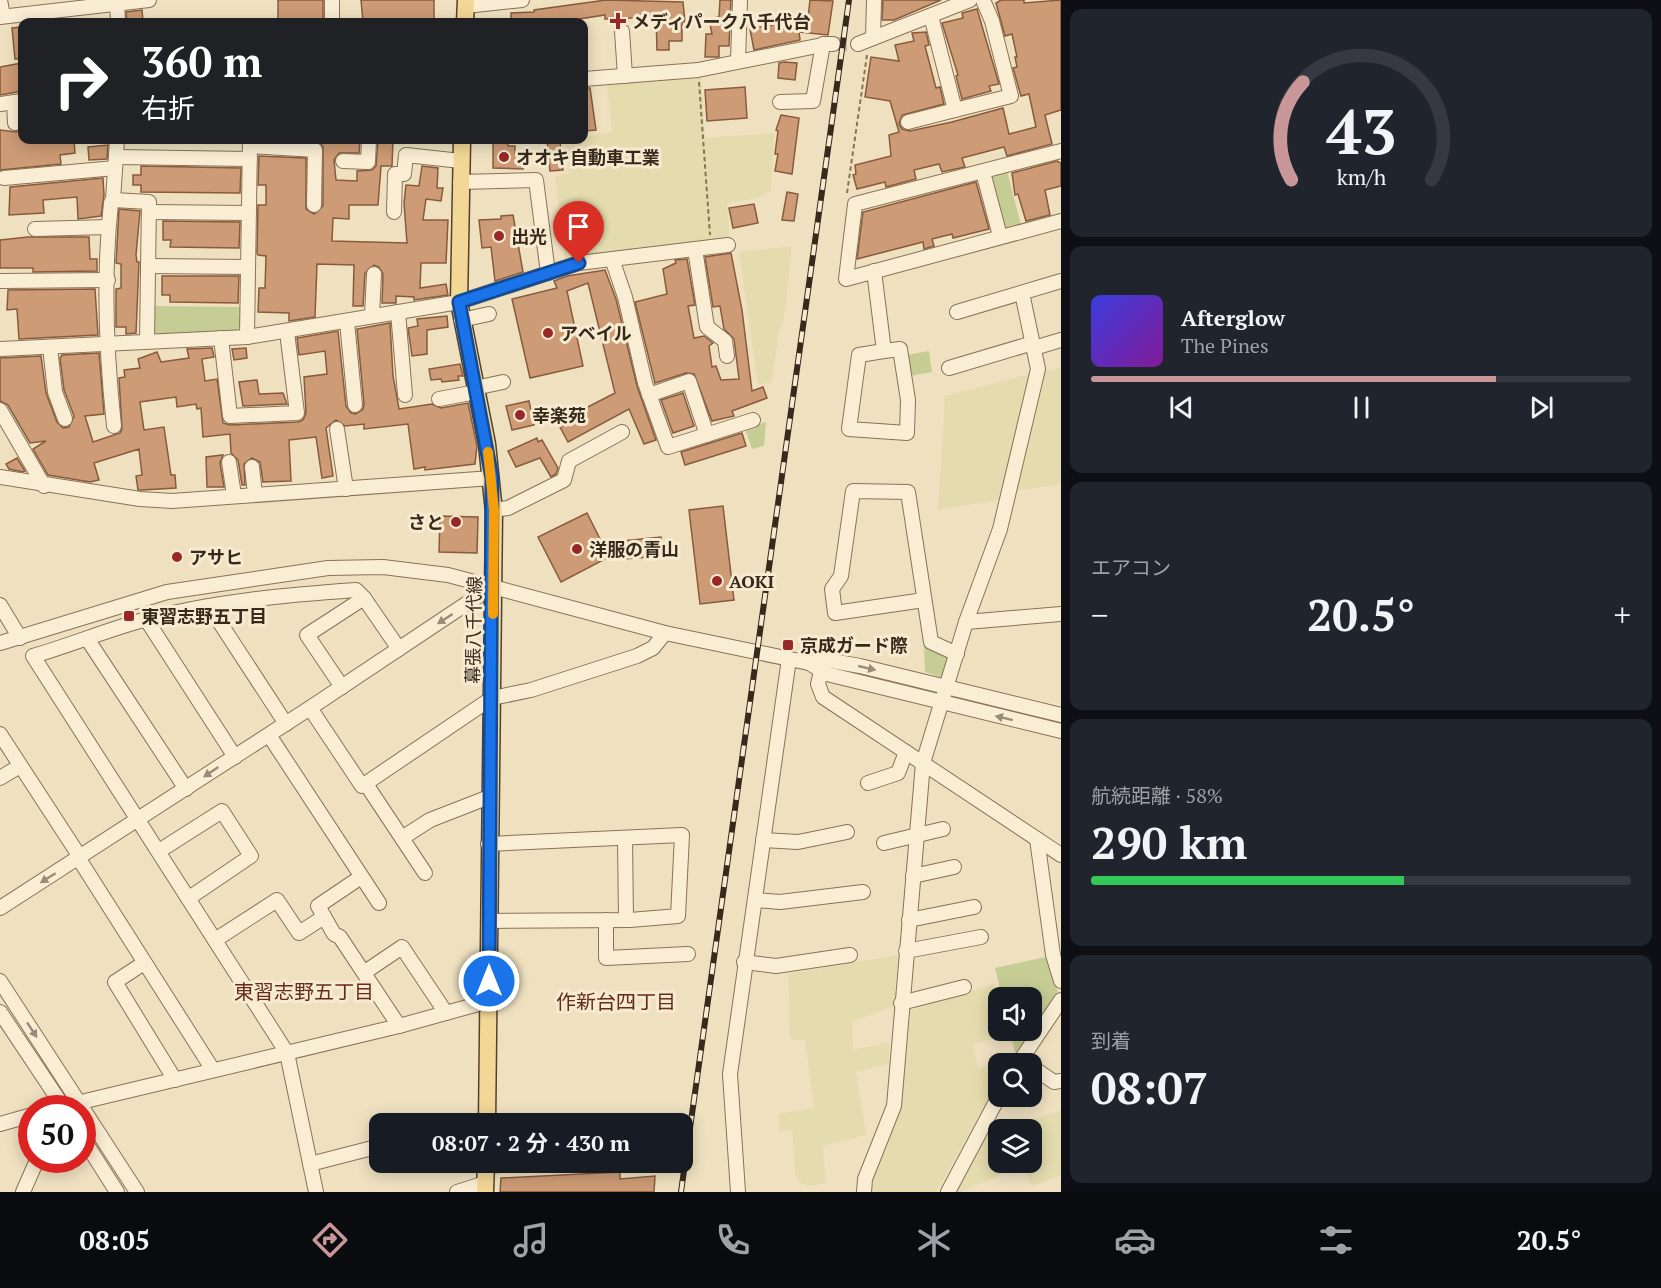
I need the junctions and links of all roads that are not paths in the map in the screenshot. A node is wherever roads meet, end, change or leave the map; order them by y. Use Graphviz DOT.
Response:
graph roads {
  1 [pos="0,0"];
  2 [pos="149,0"];
  3 [pos="332,0"];
  4 [pos="522,0"];
  5 [pos="740,0"];
  6 [pos="874,0"];
  7 [pos="983,0"];
  8 [pos="124,2"];
  9 [pos="962,2"];
  10 [pos="466,9"];
  11 [pos="931,16"];
  12 [pos="2,17"];
  13 [pos="119,18"];
  14 [pos="332,18"];
  15 [pos="621,31"];
  16 [pos="738,62"];
  17 [pos="625,76"];
  18 [pos="588,79"];
  19 [pos="12,102"];
  20 [pos="780,102"];
  21 [pos="955,110"];
  22 [pos="908,122"];
  23 [pos="15,123"];
  24 [pos="117,144"];
  25 [pos="369,144"];
  26 [pos="462,144"];
  27 [pos="250,148"];
  28 [pos="1061,151"];
  29 [pos="343,161"];
  30 [pos="461,161"];
  31 [pos="116,163"];
  32 [pos="983,172"];
  33 [pos="4,178"];
  34 [pos="460,182"];
  35 [pos="113,200"];
  36 [pos="314,205"];
  37 [pos="148,212"];
  38 [pos="394,212"];
  39 [pos="249,213"];
  40 [pos="1061,221"];
  41 [pos="108,227"];
  42 [pos="35,229"];
  43 [pos="1000,236"];
  44 [pos="728,245"];
  45 [pos="695,249"];
  46 [pos="612,259"];
  47 [pos="148,266"];
  48 [pos="248,267"];
  49 [pos="874,272"];
  50 [pos="548,273"];
  51 [pos="374,274"];
  52 [pos="108,280"];
  53 [pos="0,281"];
  54 [pos="1061,281"];
  55 [pos="1022,293"];
  56 [pos="459,302"];
  57 [pos="398,312"];
  58 [pos="957,312"];
  59 [pos="489,314"];
  60 [pos="372,315"];
  61 [pos="461,320"];
  62 [pos="347,321"];
  63 [pos="287,332"];
  64 [pos="247,337"];
  65 [pos="221,338"];
  66 [pos="147,340"];
  67 [pos="1061,340"];
  68 [pos="106,344"];
  69 [pos="1033,345"];
  70 [pos="50,347"];
  71 [pos="0,349"];
  72 [pos="884,351"];
  73 [pos="727,356"];
  74 [pos="949,368"];
  75 [pos="503,382"];
  76 [pos="476,390"];
  77 [pos="405,394"];
  78 [pos="649,395"];
  79 [pos="439,399"];
  80 [pos="355,405"];
  81 [pos="0,410"];
  82 [pos="65,419"];
  83 [pos="753,420"];
  84 [pos="114,426"];
  85 [pos="337,429"];
  86 [pos="622,432"];
  87 [pos="707,435"];
  88 [pos="229,462"];
  89 [pos="252,466"];
  90 [pos="0,477"];
  91 [pos="492,478"];
  92 [pos="44,486"];
  93 [pos="346,489"];
  94 [pos="255,494"];
  95 [pos="234,495"];
  96 [pos="494,510"];
  97 [pos="493,586"];
  98 [pos="364,598"];
  99 [pos="924,600"];
  100 [pos="0,605"];
  101 [pos="209,606"];
  102 [pos="1061,614"];
  103 [pos="146,619"];
  104 [pos="966,622"];
  105 [pos="665,633"];
  106 [pos="20,638"];
  107 [pos="88,640"];
  108 [pos="0,643"];
  109 [pos="399,649"];
  110 [pos="957,654"];
  111 [pos="789,659"];
  112 [pos="815,667"];
  113 [pos="342,687"];
  114 [pos="946,687"];
  115 [pos="492,698"];
  116 [pos="942,703"];
  117 [pos="310,708"];
  118 [pos="1061,715"];
  119 [pos="286,724"];
  120 [pos="1061,731"];
  121 [pos="0,734"];
  122 [pos="269,735"];
  123 [pos="906,752"];
  124 [pos="234,757"];
  125 [pos="923,763"];
  126 [pos="20,766"];
  127 [pos="0,778"];
  128 [pos="868,783"];
  129 [pos="366,784"];
  130 [pos="186,789"];
  131 [pos="489,797"];
  132 [pos="138,819"];
  133 [pos="943,829"];
  134 [pos="847,832"];
  135 [pos="917,835"];
  136 [pos="402,838"];
  137 [pos="626,838"];
  138 [pos="1037,839"];
  139 [pos="763,840"];
  140 [pos="884,843"];
  141 [pos="488,844"];
  142 [pos="159,851"];
  143 [pos="1061,855"];
  144 [pos="79,858"];
  145 [pos="954,867"];
  146 [pos="425,873"];
  147 [pos="913,876"];
  148 [pos="361,877"];
  149 [pos="863,892"];
  150 [pos="189,898"];
  151 [pos="756,900"];
  152 [pos="380,903"];
  153 [pos="974,907"];
  154 [pos="0,908"];
  155 [pos="324,917"];
  156 [pos="606,920"];
  157 [pos="626,920"];
  158 [pos="909,920"];
  159 [pos="489,921"];
  160 [pos="981,937"];
  161 [pos="215,940"];
  162 [pos="906,951"];
  163 [pos="688,954"];
  164 [pos="850,956"];
  165 [pos="744,962"];
  166 [pos="144,963"];
  167 [pos="365,972"];
  168 [pos="0,981"];
  169 [pos="1061,981"];
  170 [pos="964,987"];
  171 [pos="1061,1000"];
  172 [pos="489,1001"];
  173 [pos="901,1003"];
  174 [pos="0,1012"];
  175 [pos="446,1013"];
  176 [pos="399,1026"];
  177 [pos="287,1053"];
  178 [pos="1030,1053"];
  179 [pos="213,1070"];
  180 [pos="1042,1074"];
  181 [pos="175,1080"];
  182 [pos="1061,1081"];
  183 [pos="53,1095"];
  184 [pos="74,1095"];
  185 [pos="96,1100"];
  186 [pos="993,1107"];
  187 [pos="487,1113"];
  188 [pos="18,1119"];
  189 [pos="0,1124"];
  190 [pos="96,1129"];
  191 [pos="369,1149"];
  192 [pos="96,1159"];
  193 [pos="310,1164"];
  194 [pos="32,1173"];
  195 [pos="486,1173"];
  196 [pos="485,1188"];
  197 [pos="24,1192"];
  198 [pos="117,1192"];
  199 [pos="136,1192"];
  200 [pos="316,1192"];
  201 [pos="457,1192"];
  202 [pos="738,1192"];
  203 [pos="864,1192"];
  204 [pos="948,1192"];
  1 -- 12 [label="street"];
  2 -- 8 [label="street"];
  3 -- 14 [label="street"];
  4 -- 10 [label="street"];
  5 -- 16 [label="street"];
  6 -- 11 [label="street"];
  7 -- 21 [label="street"];
  8 -- 12 [label="street"];
  8 -- 13 [label="street"];
  9 -- 11 [label="street"];
  11 -- 21 [label="street"];
  15 -- 17 [label="street"];
  16 -- 17 [label="street"];
  16 -- 20 [label="street"];
  17 -- 18 [label="street"];
  19 -- 23 [label="street"];
  21 -- 22 [label="street"];
  24 -- 31 [label="street"];
  25 -- 29 [label="street"];
  26 -- 30 [label="main road, 幕張八千代線"];
  27 -- 31 [label="street"];
  27 -- 36 [label="street"];
  27 -- 39 [label="street"];
  28 -- 32 [label="street"];
  30 -- 34 [label="main road, 幕張八千代線"];
  30 -- 38 [label="street"];
  31 -- 33 [label="street"];
  31 -- 35 [label="street"];
  32 -- 43 [label="street"];
  32 -- 49 [label="street"];
  34 -- 50 [label="street"];
  34 -- 56 [label="main road, 幕張八千代線"];
  35 -- 37 [label="street"];
  35 -- 41 [label="street"];
  37 -- 39 [label="street"];
  37 -- 47 [label="street"];
  39 -- 48 [label="street"];
  40 -- 43 [label="street"];
  41 -- 42 [label="street"];
  41 -- 52 [label="street"];
  43 -- 49 [label="street"];
  44 -- 45 [label="street"];
  45 -- 46 [label="street"];
  45 -- 73 [label="street"];
  46 -- 50 [label="street"];
  46 -- 78 [label="street"];
  47 -- 48 [label="street"];
  47 -- 66 [label="street"];
  48 -- 64 [label="street"];
  49 -- 72 [label="street"];
  50 -- 56 [label="street"];
  51 -- 60 [label="street"];
  52 -- 53 [label="street"];
  52 -- 68 [label="street"];
  54 -- 55 [label="street"];
  55 -- 58 [label="street"];
  55 -- 69 [label="street"];
  56 -- 57 [label="street"];
  56 -- 61 [label="main road, 幕張八千代線"];
  57 -- 60 [label="street"];
  57 -- 77 [label="street"];
  59 -- 61 [label="street"];
  60 -- 62 [label="street"];
  61 -- 76 [label="main road, 幕張八千代線"];
  62 -- 63 [label="street"];
  62 -- 80 [label="street"];
  63 -- 64 [label="street"];
  63 -- 65 [label="street"];
  64 -- 65 [label="street"];
  65 -- 66 [label="street"];
  66 -- 68 [label="street"];
  67 -- 69 [label="street"];
  68 -- 70 [label="street"];
  68 -- 84 [label="street"];
  69 -- 74 [label="street"];
  69 -- 104 [label="street"];
  70 -- 71 [label="street"];
  70 -- 82 [label="street"];
  72 -- 72 [label="street"];
  75 -- 76 [label="street"];
  76 -- 79 [label="street"];
  76 -- 91 [label="main road, 幕張八千代線"];
  78 -- 87 [label="street"];
  78 -- 87 [label="street"];
  81 -- 92 [label="street"];
  83 -- 87 [label="street"];
  85 -- 93 [label="street"];
  86 -- 96 [label="street"];
  88 -- 95 [label="street"];
  89 -- 94 [label="street"];
  90 -- 92 [label="street"];
  91 -- 93 [label="street"];
  91 -- 96 [label="main road, 幕張八千代線"];
  92 -- 95 [label="street"];
  93 -- 94 [label="street"];
  94 -- 95 [label="street"];
  96 -- 97 [label="main road, 幕張八千代線"];
  97 -- 105 [label="street"];
  97 -- 106 [label="street"];
  97 -- 109 [label="street, one-way"];
  97 -- 115 [label="main road, 幕張八千代線"];
  98 -- 101 [label="street"];
  98 -- 109 [label="street"];
  98 -- 113 [label="street"];
  99 -- 99 [label="street"];
  99 -- 110 [label="street"];
  100 -- 106 [label="street"];
  101 -- 103 [label="street"];
  101 -- 119 [label="street"];
  102 -- 104 [label="street"];
  103 -- 107 [label="street"];
  103 -- 124 [label="street"];
  104 -- 110 [label="street"];
  105 -- 111 [label="street"];
  105 -- 115 [label="street"];
  106 -- 108 [label="street"];
  107 -- 130 [label="street"];
  107 -- 132 [label="street"];
  109 -- 113 [label="street"];
  110 -- 114 [label="street"];
  111 -- 112 [label="street"];
  111 -- 139 [label="street"];
  112 -- 114 [label="street, one-way"];
  112 -- 116 [label="street"];
  112 -- 123 [label="street"];
  113 -- 117 [label="street"];
  114 -- 116 [label="street"];
  114 -- 118 [label="street"];
  115 -- 129 [label="street"];
  115 -- 131 [label="main road, 幕張八千代線"];
  120 -- 116 [label="street, one-way"];
  116 -- 125 [label="street"];
  117 -- 119 [label="street"];
  117 -- 129 [label="street"];
  119 -- 122 [label="street"];
  121 -- 126 [label="street"];
  122 -- 124 [label="street"];
  122 -- 148 [label="street"];
  123 -- 125 [label="street"];
  123 -- 128 [label="street"];
  124 -- 130 [label="street, one-way"];
  125 -- 135 [label="street"];
  125 -- 138 [label="street"];
  126 -- 127 [label="street"];
  126 -- 144 [label="street"];
  129 -- 136 [label="street"];
  130 -- 132 [label="street"];
  131 -- 136 [label="street"];
  131 -- 141 [label="main road, 幕張八千代線"];
  132 -- 142 [label="street"];
  132 -- 144 [label="street"];
  133 -- 135 [label="street"];
  134 -- 139 [label="street"];
  135 -- 140 [label="street"];
  135 -- 147 [label="street"];
  136 -- 146 [label="street"];
  137 -- 141 [label="street"];
  137 -- 157 [label="street"];
  137 -- 157 [label="street"];
  138 -- 143 [label="street"];
  138 -- 169 [label="street"];
  139 -- 151 [label="street"];
  141 -- 159 [label="main road, 幕張八千代線"];
  142 -- 150 [label="street"];
  142 -- 150 [label="street"];
  144 -- 154 [label="street, one-way"];
  144 -- 166 [label="street"];
  145 -- 147 [label="street"];
  147 -- 158 [label="street"];
  148 -- 152 [label="street"];
  148 -- 155 [label="street"];
  149 -- 151 [label="street"];
  150 -- 161 [label="street"];
  151 -- 165 [label="street"];
  153 -- 158 [label="street"];
  155 -- 161 [label="street"];
  155 -- 167 [label="street"];
  156 -- 157 [label="street"];
  156 -- 159 [label="street"];
  156 -- 163 [label="street"];
  158 -- 162 [label="street"];
  159 -- 172 [label="main road, 幕張八千代線"];
  160 -- 162 [label="street"];
  161 -- 177 [label="street"];
  162 -- 173 [label="street"];
  164 -- 165 [label="street"];
  165 -- 202 [label="street"];
  166 -- 179 [label="street"];
  166 -- 181 [label="street"];
  167 -- 175 [label="street"];
  167 -- 176 [label="street"];
  168 -- 184 [label="street, one-way"];
  170 -- 173 [label="street"];
  171 -- 178 [label="street"];
  172 -- 175 [label="street"];
  172 -- 187 [label="main road, 幕張八千代線"];
  173 -- 203 [label="street"];
  174 -- 183 [label="street"];
  175 -- 176 [label="street"];
  176 -- 177 [label="street"];
  177 -- 179 [label="street"];
  177 -- 193 [label="street"];
  179 -- 181 [label="street"];
  180 -- 182 [label="street"];
  181 -- 185 [label="street"];
  186 -- 204 [label="street"];
  188 -- 189 [label="street"];
  190 -- 199 [label="street"];
  191 -- 193 [label="street"];
  192 -- 198 [label="street"];
  193 -- 200 [label="street"];
  194 -- 197 [label="street"];
  195 -- 196 [label="main road"];
  196 -- 201 [label="street"];
}
